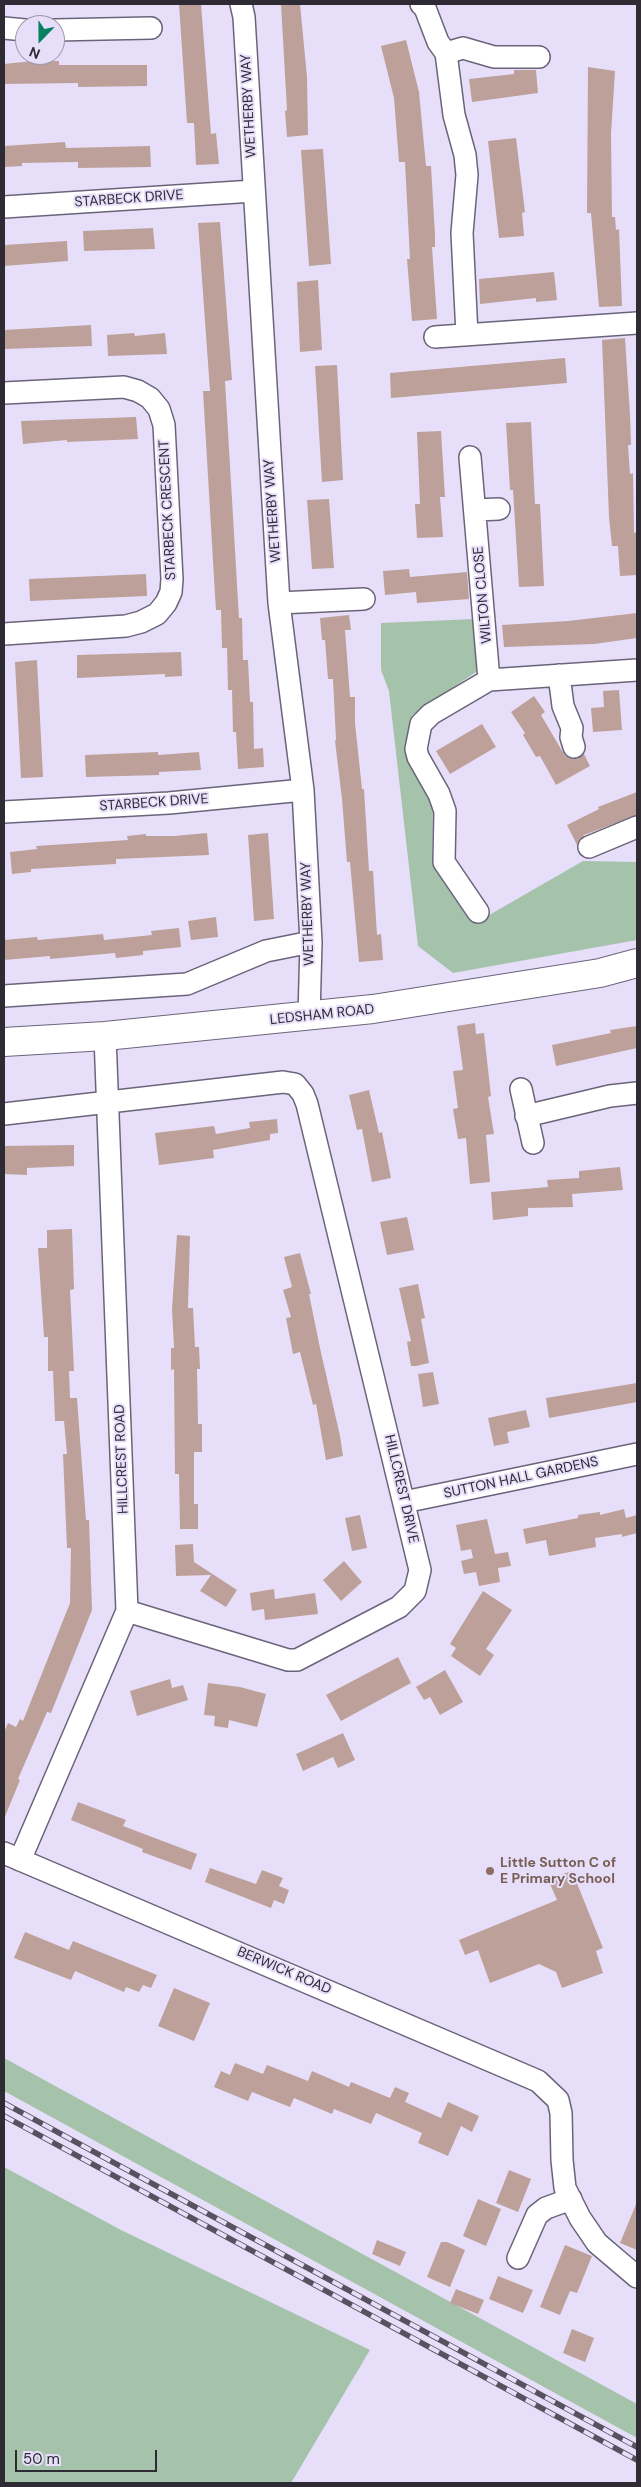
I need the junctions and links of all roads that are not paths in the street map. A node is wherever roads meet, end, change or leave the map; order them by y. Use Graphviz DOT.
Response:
graph roads {
  1 [pos="241,4"];
  2 [pos="421,4"];
  3 [pos="151,28"];
  4 [pos="65,30"];
  5 [pos="446,53"];
  6 [pos="539,57"];
  7 [pos="254,192"];
  8 [pos="4,207"];
  9 [pos="637,323"];
  10 [pos="467,335"];
  11 [pos="435,337"];
  12 [pos="4,393"];
  13 [pos="470,457"];
  14 [pos="499,509"];
  15 [pos="476,510"];
  16 [pos="364,599"];
  17 [pos="279,603"];
  18 [pos="4,634"];
  19 [pos="637,670"];
  20 [pos="559,675"];
  21 [pos="490,680"];
  22 [pos="574,747"];
  23 [pos="303,790"];
  24 [pos="4,812"];
  25 [pos="637,827"];
  26 [pos="590,847"];
  27 [pos="478,912"];
  28 [pos="311,942"];
  29 [pos="637,963"];
  30 [pos="4,996"];
  31 [pos="309,1017"];
  32 [pos="105,1036"];
  33 [pos="4,1042"];
  34 [pos="520,1089"];
  35 [pos="637,1093"];
  36 [pos="110,1103"];
  37 [pos="4,1114"];
  38 [pos="526,1116"];
  39 [pos="533,1143"];
  40 [pos="637,1454"];
  41 [pos="404,1502"];
  42 [pos="128,1611"];
  43 [pos="12,1856"];
  44 [pos="571,2199"];
  45 [pos="518,2258"];
  46 [pos="637,2277"];
  1 -- 7 [label="street, WETHERBY WAY"];
  2 -- 5 [label="street"];
  3 -- 4 [label="street"];
  5 -- 6 [label="street"];
  5 -- 10 [label="street"];
  7 -- 8 [label="street, STARBECK DRIVE"];
  7 -- 17 [label="street, WETHERBY WAY"];
  9 -- 10 [label="street"];
  10 -- 11 [label="street"];
  12 -- 18 [label="street, STARBECK CRESCENT"];
  13 -- 15 [label="street, WILTON CLOSE"];
  14 -- 15 [label="street"];
  15 -- 21 [label="street, WILTON CLOSE"];
  16 -- 17 [label="street"];
  17 -- 23 [label="street, WETHERBY WAY"];
  19 -- 20 [label="street"];
  20 -- 21 [label="street"];
  20 -- 22 [label="street"];
  21 -- 27 [label="street"];
  23 -- 24 [label="street, STARBECK DRIVE"];
  23 -- 28 [label="street, WETHERBY WAY"];
  25 -- 26 [label="street"];
  28 -- 30 [label="street"];
  28 -- 31 [label="street, WETHERBY WAY"];
  29 -- 31 [label="main road, LEDSHAM ROAD"];
  31 -- 32 [label="main road, LEDSHAM ROAD"];
  32 -- 33 [label="main road, LEDSHAM ROAD"];
  32 -- 36 [label="street, HILLCREST ROAD"];
  34 -- 38 [label="street"];
  35 -- 38 [label="street"];
  36 -- 37 [label="street"];
  36 -- 41 [label="street, HILLCREST DRIVE"];
  36 -- 42 [label="street, HILLCREST ROAD"];
  38 -- 39 [label="street"];
  40 -- 41 [label="street, SUTTON HALL GARDENS"];
  41 -- 42 [label="street, HILLCREST DRIVE"];
  42 -- 43 [label="street, HILLCREST ROAD"];
  43 -- 44 [label="street, BERWICK ROAD"];
  44 -- 45 [label="street"];
  44 -- 46 [label="street"];
}
